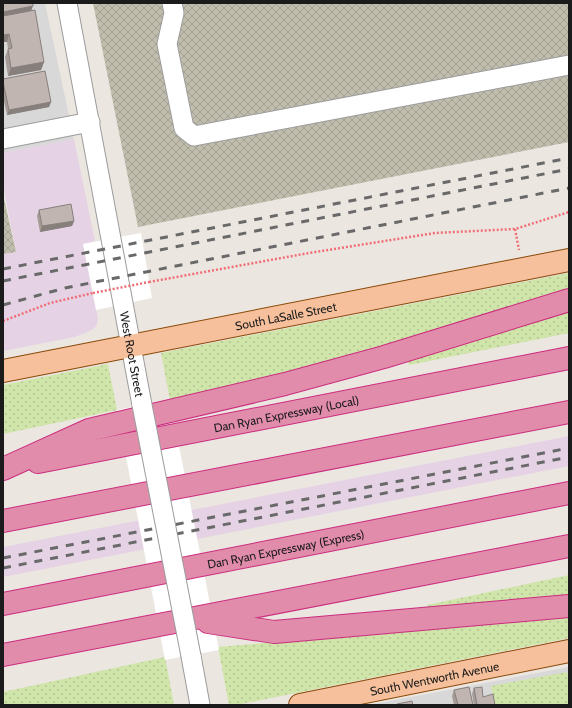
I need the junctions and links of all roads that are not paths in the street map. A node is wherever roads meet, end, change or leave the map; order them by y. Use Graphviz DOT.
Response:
graph roads {
  1 [pos="67,3"];
  2 [pos="172,3"];
  3 [pos="569,65"];
  4 [pos="90,122"];
  5 [pos="3,139"];
  6 [pos="569,260"];
  7 [pos="569,300"];
  8 [pos="131,346"];
  9 [pos="569,358"];
  10 [pos="3,371"];
  11 [pos="569,412"];
  12 [pos="3,469"];
  13 [pos="569,494"];
  14 [pos="3,521"];
  15 [pos="569,546"];
  16 [pos="3,604"];
  17 [pos="569,606"];
  18 [pos="193,620"];
  19 [pos="569,651"];
  20 [pos="3,655"];
  21 [pos="355,700"];
  22 [pos="200,705"];
  23 [pos="300,705"];
  1 -- 4 [label="street, West Root Street"];
  2 -- 3 [label="street"];
  4 -- 5 [label="street"];
  4 -- 8 [label="street, West Root Street"];
  6 -- 8 [label="main road, South LaSalle Street"];
  7 -- 12 [label="highway"];
  8 -- 10 [label="main road, South LaSalle Street"];
  8 -- 22 [label="street, West Root Street, bridge"];
  9 -- 12 [label="highway, Dan Ryan Expressway (Local)"];
  11 -- 14 [label="highway"];
  13 -- 16 [label="highway, Dan Ryan Expressway (Express)"];
  15 -- 18 [label="highway"];
  17 -- 18 [label="highway"];
  18 -- 20 [label="highway"];
  19 -- 21 [label="main road, South Wentworth Avenue"];
  21 -- 23 [label="main road, South Wentworth Avenue"];
}
